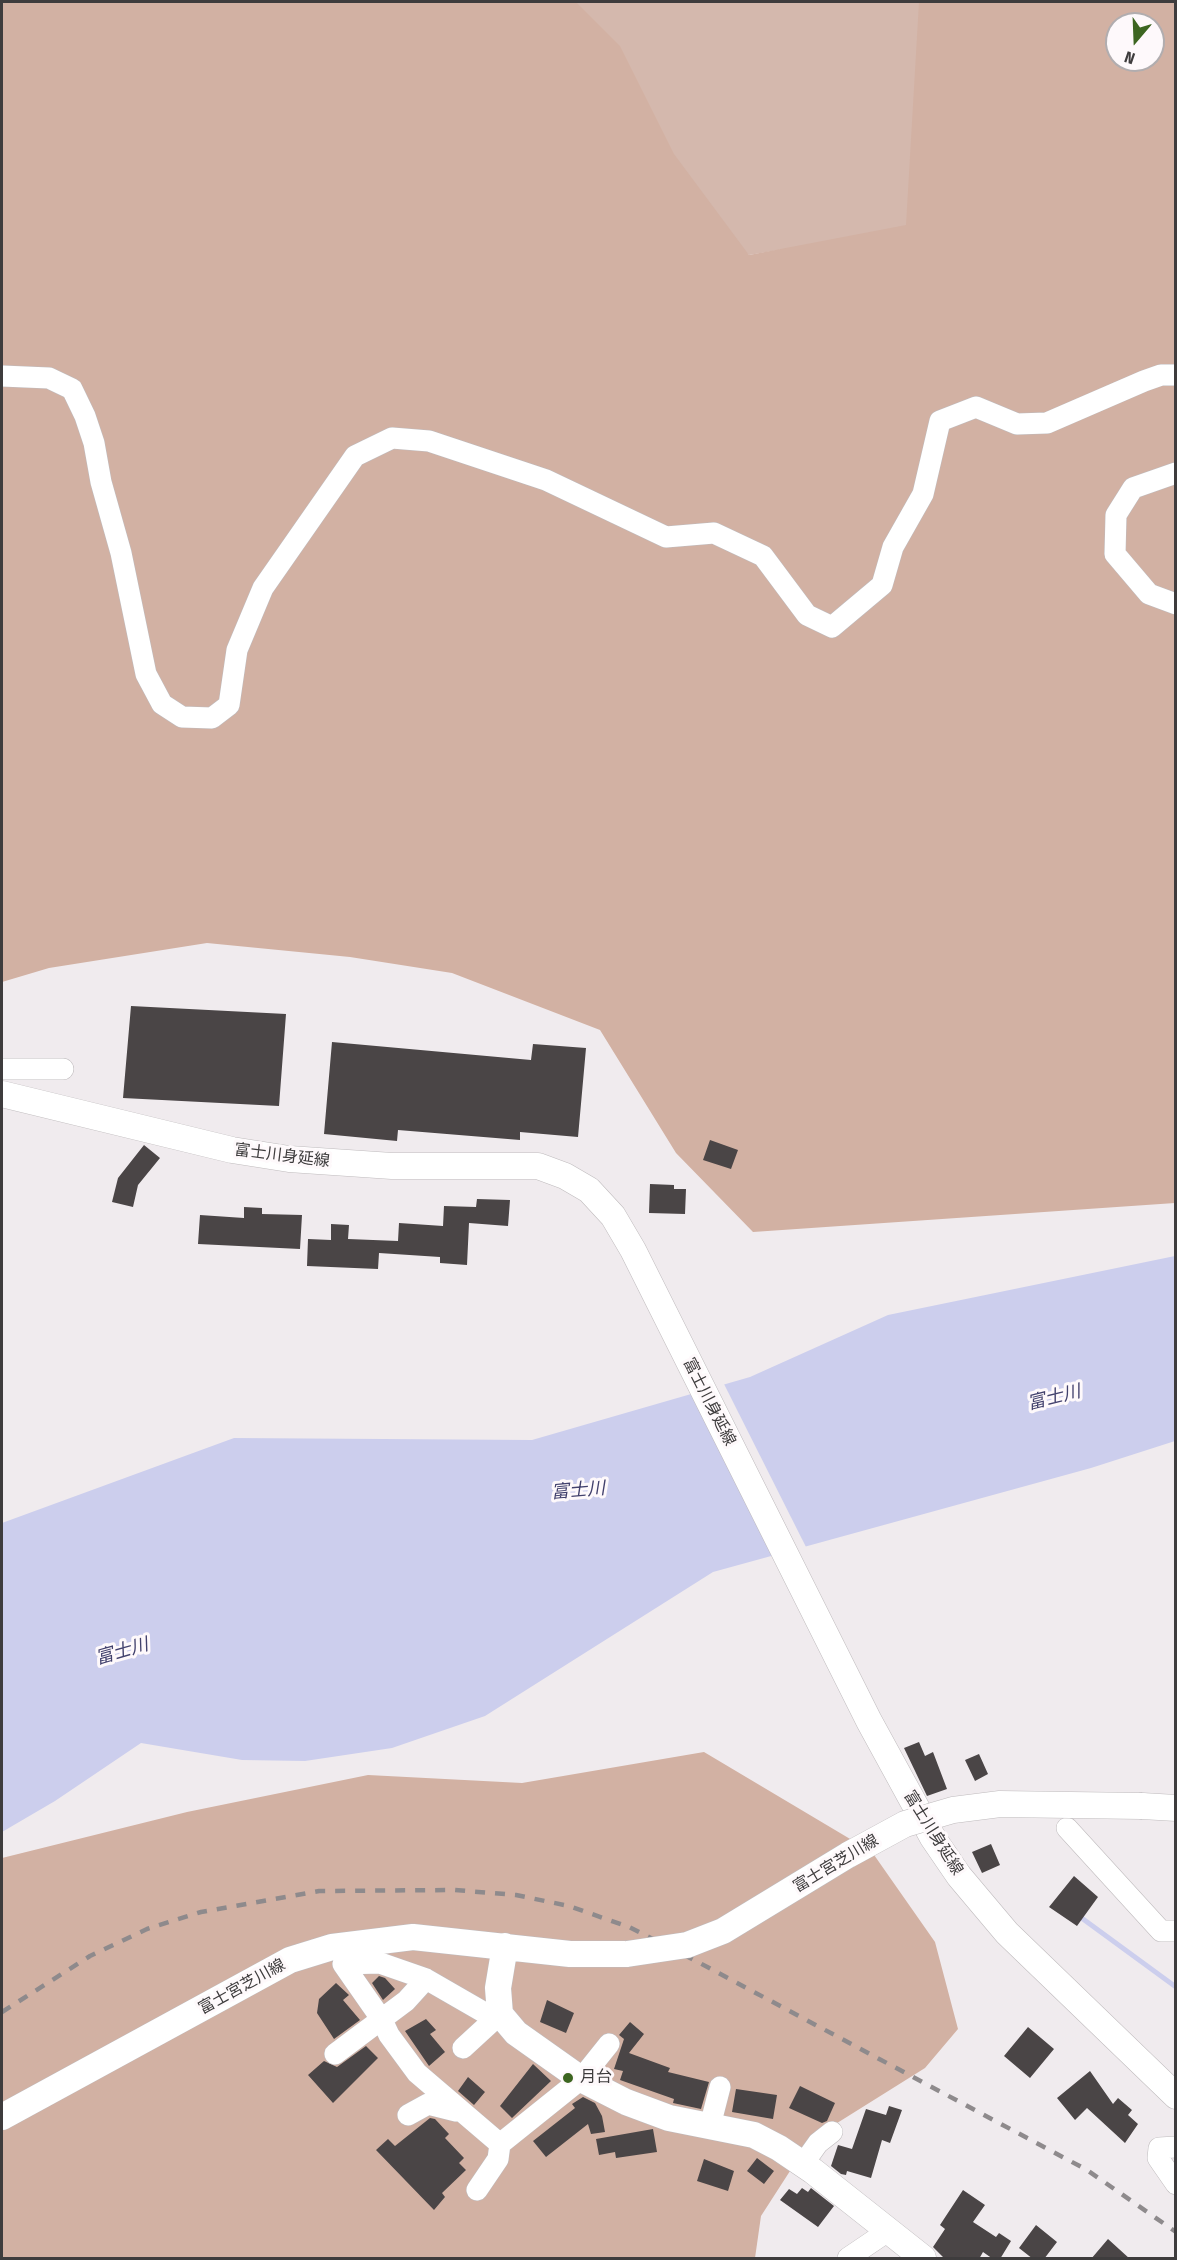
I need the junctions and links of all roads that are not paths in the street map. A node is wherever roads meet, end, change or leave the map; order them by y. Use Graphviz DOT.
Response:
graph roads {
  1 [pos="1176,375"];
  2 [pos="2,376"];
  3 [pos="1176,473"];
  4 [pos="1176,603"];
  5 [pos="63,1068"];
  6 [pos="2,1069"];
  7 [pos="2,1094"];
  8 [pos="1176,1808"];
  9 [pos="1067,1828"];
  10 [pos="1176,1931"];
  11 [pos="505,1946"];
  12 [pos="426,1979"];
  13 [pos="500,2014"];
  14 [pos="382,2020"];
  15 [pos="609,2044"];
  16 [pos="463,2048"];
  17 [pos="335,2054"];
  18 [pos="581,2079"];
  19 [pos="720,2087"];
  20 [pos="1176,2096"];
  21 [pos="462,2113"];
  22 [pos="408,2115"];
  23 [pos="2,2117"];
  24 [pos="710,2126"];
  25 [pos="832,2133"];
  26 [pos="500,2144"];
  27 [pos="1176,2147"];
  28 [pos="803,2164"];
  29 [pos="1176,2184"];
  30 [pos="477,2190"];
  31 [pos="888,2231"];
  32 [pos="848,2259"];
  33 [pos="923,2259"];
  1 -- 2 [label="street"];
  3 -- 4 [label="street"];
  5 -- 6 [label="street"];
  7 -- 20 [label="main road, 富士川身延線"];
  8 -- 11 [label="main road, 富士宮芝川線, bridge"];
  9 -- 10 [label="street"];
  11 -- 13 [label="main road"];
  11 -- 23 [label="main road, 富士宮芝川線"];
  12 -- 13 [label="street"];
  12 -- 14 [label="street"];
  12 -- 14 [label="street"];
  13 -- 16 [label="street"];
  13 -- 18 [label="main road"];
  14 -- 17 [label="street"];
  14 -- 21 [label="street"];
  15 -- 18 [label="street"];
  18 -- 24 [label="main road"];
  18 -- 26 [label="street"];
  19 -- 24 [label="street"];
  21 -- 22 [label="street"];
  21 -- 26 [label="street"];
  24 -- 28 [label="main road"];
  25 -- 28 [label="street"];
  26 -- 30 [label="street"];
  27 -- 29 [label="street"];
  28 -- 31 [label="main road"];
  31 -- 32 [label="street"];
  31 -- 33 [label="main road"];
}
